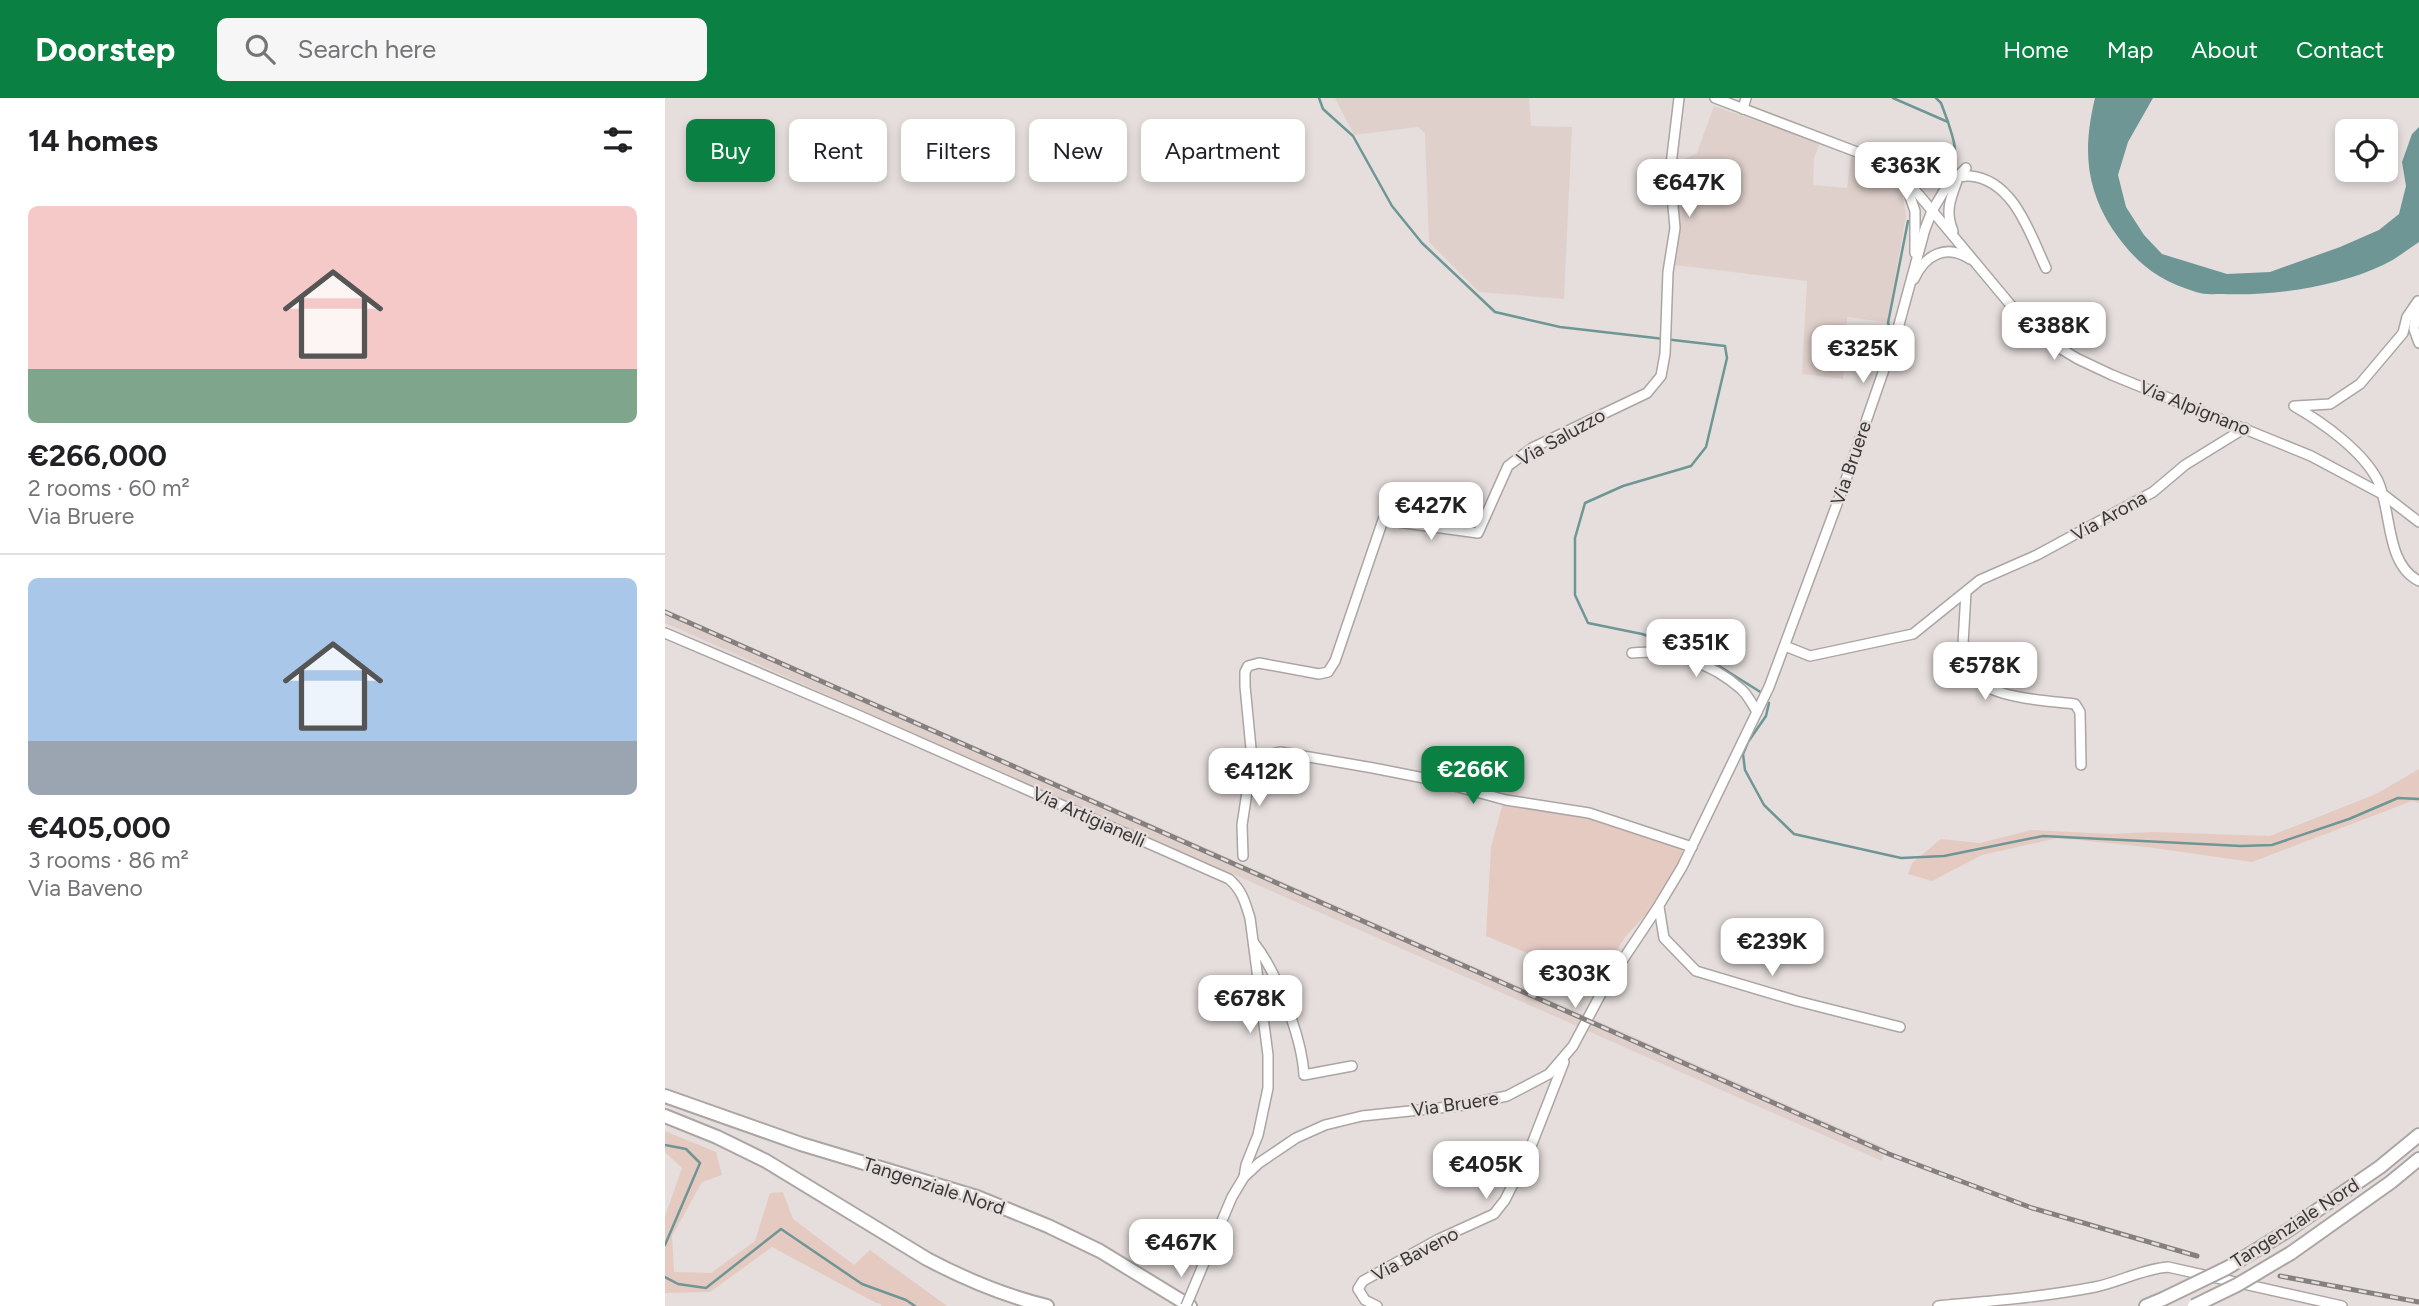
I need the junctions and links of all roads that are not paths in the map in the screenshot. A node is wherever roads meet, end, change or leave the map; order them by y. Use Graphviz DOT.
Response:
graph roads {
  1 [pos="1679,98"];
  2 [pos="1715,98"];
  3 [pos="1746,98"];
  4 [pos="1743,109"];
  5 [pos="1888,167"];
  6 [pos="1966,167"];
  7 [pos="1902,176"];
  8 [pos="1959,177"];
  9 [pos="1932,211"];
  10 [pos="1956,239"];
  11 [pos="1915,259"];
  12 [pos="1977,264"];
  13 [pos="2046,268"];
  14 [pos="1907,293"];
  15 [pos="2418,299"];
  16 [pos="2419,343"];
  17 [pos="2245,428"];
  18 [pos="2384,495"];
  19 [pos="2419,522"];
  20 [pos="2419,581"];
  21 [pos="1966,592"];
  22 [pos="665,634"];
  23 [pos="1785,646"];
  24 [pos="1632,653"];
  25 [pos="1757,712"];
  26 [pos="1252,759"];
  27 [pos="2081,765"];
  28 [pos="1692,847"];
  29 [pos="1243,856"];
  30 [pos="1658,907"];
  31 [pos="1253,942"];
  32 [pos="1900,1027"];
  33 [pos="1566,1057"];
  34 [pos="1352,1066"];
  35 [pos="665,1096"];
  36 [pos="665,1116"];
  37 [pos="2419,1135"];
  38 [pos="2419,1159"];
  39 [pos="1244,1177"];
  40 [pos="1047,1306"];
  41 [pos="1188,1306"];
  42 [pos="1377,1306"];
  43 [pos="1938,1306"];
  44 [pos="2146,1306"];
  45 [pos="2194,1306"];
  46 [pos="2342,1306"];
  1 -- 26 [label="street, Via Saluzzo"];
  2 -- 4 [label="street"];
  3 -- 4 [label="street"];
  4 -- 5 [label="street"];
  5 -- 7 [label="street, Via Alpignano"];
  5 -- 8 [label="street"];
  6 -- 8 [label="street"];
  7 -- 9 [label="street, Via Alpignano"];
  7 -- 11 [label="street"];
  8 -- 9 [label="street, Via Bruere"];
  8 -- 10 [label="street"];
  8 -- 13 [label="street"];
  9 -- 10 [label="street, Via Alpignano"];
  9 -- 11 [label="street, Via Bruere"];
  10 -- 12 [label="street, Via Alpignano"];
  11 -- 14 [label="street, Via Bruere"];
  12 -- 14 [label="street"];
  12 -- 17 [label="street, Via Alpignano"];
  14 -- 23 [label="street, Via Bruere"];
  15 -- 16 [label="street"];
  15 -- 18 [label="street"];
  17 -- 18 [label="street, Via Alpignano"];
  17 -- 21 [label="street, Via Arona"];
  18 -- 19 [label="street, Via Alpignano"];
  18 -- 20 [label="street"];
  21 -- 23 [label="street, Via Arona"];
  21 -- 27 [label="street"];
  22 -- 31 [label="street, Via Artigianelli"];
  23 -- 25 [label="street, Via Bruere"];
  24 -- 25 [label="street"];
  25 -- 28 [label="street, Via Bruere"];
  26 -- 28 [label="street"];
  26 -- 29 [label="street"];
  28 -- 30 [label="street, Via Bruere"];
  30 -- 32 [label="street"];
  30 -- 33 [label="street, Via Bruere"];
  31 -- 34 [label="street"];
  31 -- 39 [label="street, Via Artigianelli"];
  33 -- 39 [label="street, Via Bruere"];
  33 -- 42 [label="street, Via Baveno"];
  35 -- 41 [label="highway, Tangenziale Nord"];
  36 -- 40 [label="highway"];
  37 -- 44 [label="highway, Tangenziale Nord, bridge"];
  38 -- 45 [label="highway, Tangenziale Nord, bridge"];
  39 -- 41 [label="street, Via Bruere, bridge"];
  43 -- 46 [label="street"];
}
